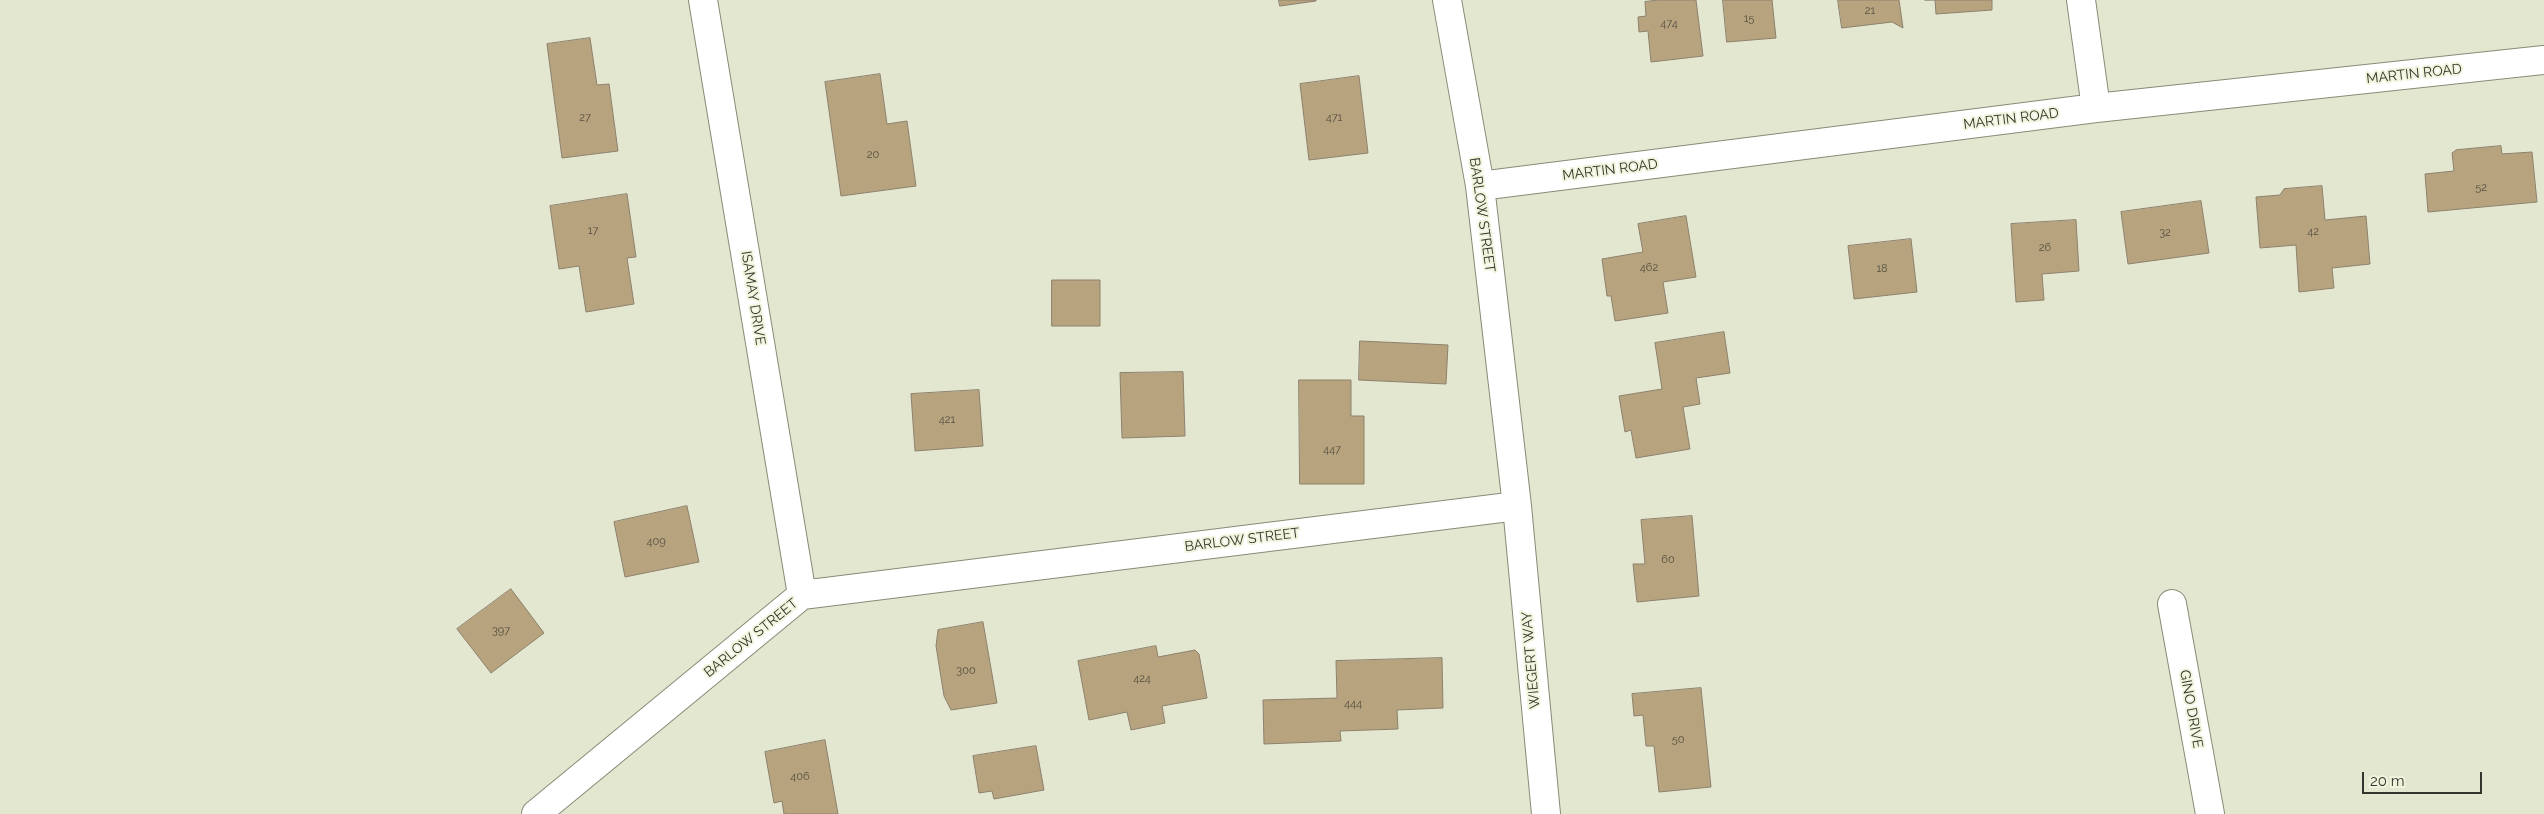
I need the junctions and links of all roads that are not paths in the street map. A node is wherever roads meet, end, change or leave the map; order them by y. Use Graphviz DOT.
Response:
graph roads {
  1 [pos="703,0"];
  2 [pos="1447,0"];
  3 [pos="2081,0"];
  4 [pos="2544,60"];
  5 [pos="2096,108"];
  6 [pos="1480,186"];
  7 [pos="1517,506"];
  8 [pos="802,595"];
  9 [pos="2172,604"];
  10 [pos="536,814"];
  11 [pos="1546,814"];
  12 [pos="2210,814"];
  1 -- 8 [label="street, ISAMAY DRIVE"];
  2 -- 6 [label="street, BARLOW STREET"];
  3 -- 5 [label="street"];
  4 -- 5 [label="street, MARTIN ROAD"];
  5 -- 6 [label="street, MARTIN ROAD"];
  6 -- 7 [label="street, BARLOW STREET"];
  7 -- 8 [label="street, BARLOW STREET"];
  7 -- 11 [label="street, WIEGERT WAY"];
  8 -- 10 [label="street, BARLOW STREET"];
  9 -- 12 [label="street, GINO DRIVE"];
}
